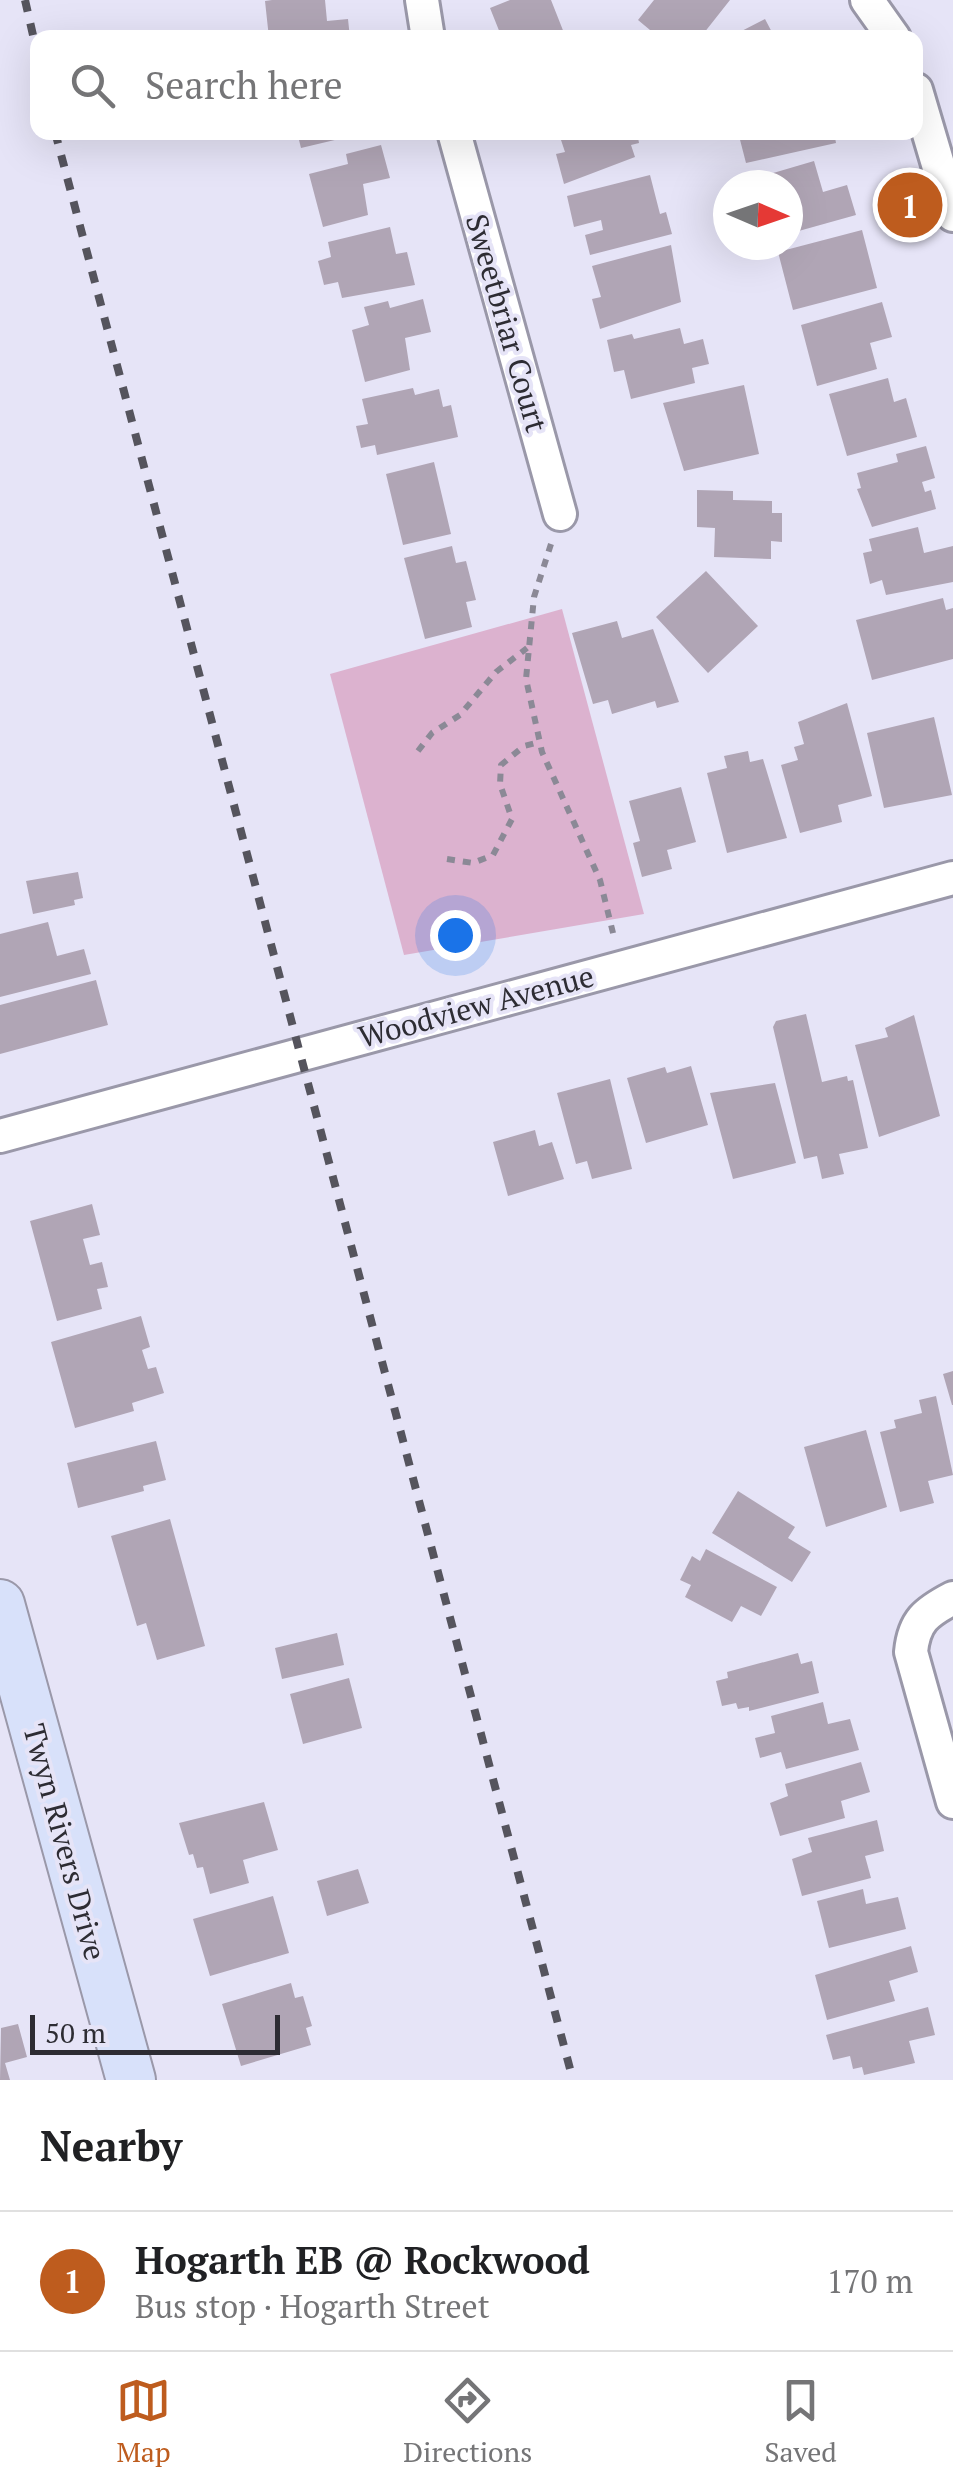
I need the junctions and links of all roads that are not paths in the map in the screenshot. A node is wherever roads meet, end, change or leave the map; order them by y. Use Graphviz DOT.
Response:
graph roads {
  1 [pos="422,0"];
  2 [pos="867,0"];
  3 [pos="427,30"];
  4 [pos="888,30"];
  5 [pos="923,107"];
  6 [pos="456,140"];
  7 [pos="946,162"];
  8 [pos="953,215"];
  9 [pos="560,514"];
  10 [pos="953,878"];
  11 [pos="0,1136"];
  12 [pos="953,1598"];
  13 [pos="0,1604"];
  14 [pos="953,1802"];
  15 [pos="131,2080"];
  1 -- 3 [label="street"];
  2 -- 4 [label="street"];
  5 -- 7 [label="street"];
  6 -- 9 [label="street, Sweetbriar Court"];
  7 -- 8 [label="street"];
  10 -- 11 [label="street, Woodview Avenue"];
  12 -- 14 [label="street"];
  13 -- 15 [label="street, Twyn Rivers Drive"];
}
